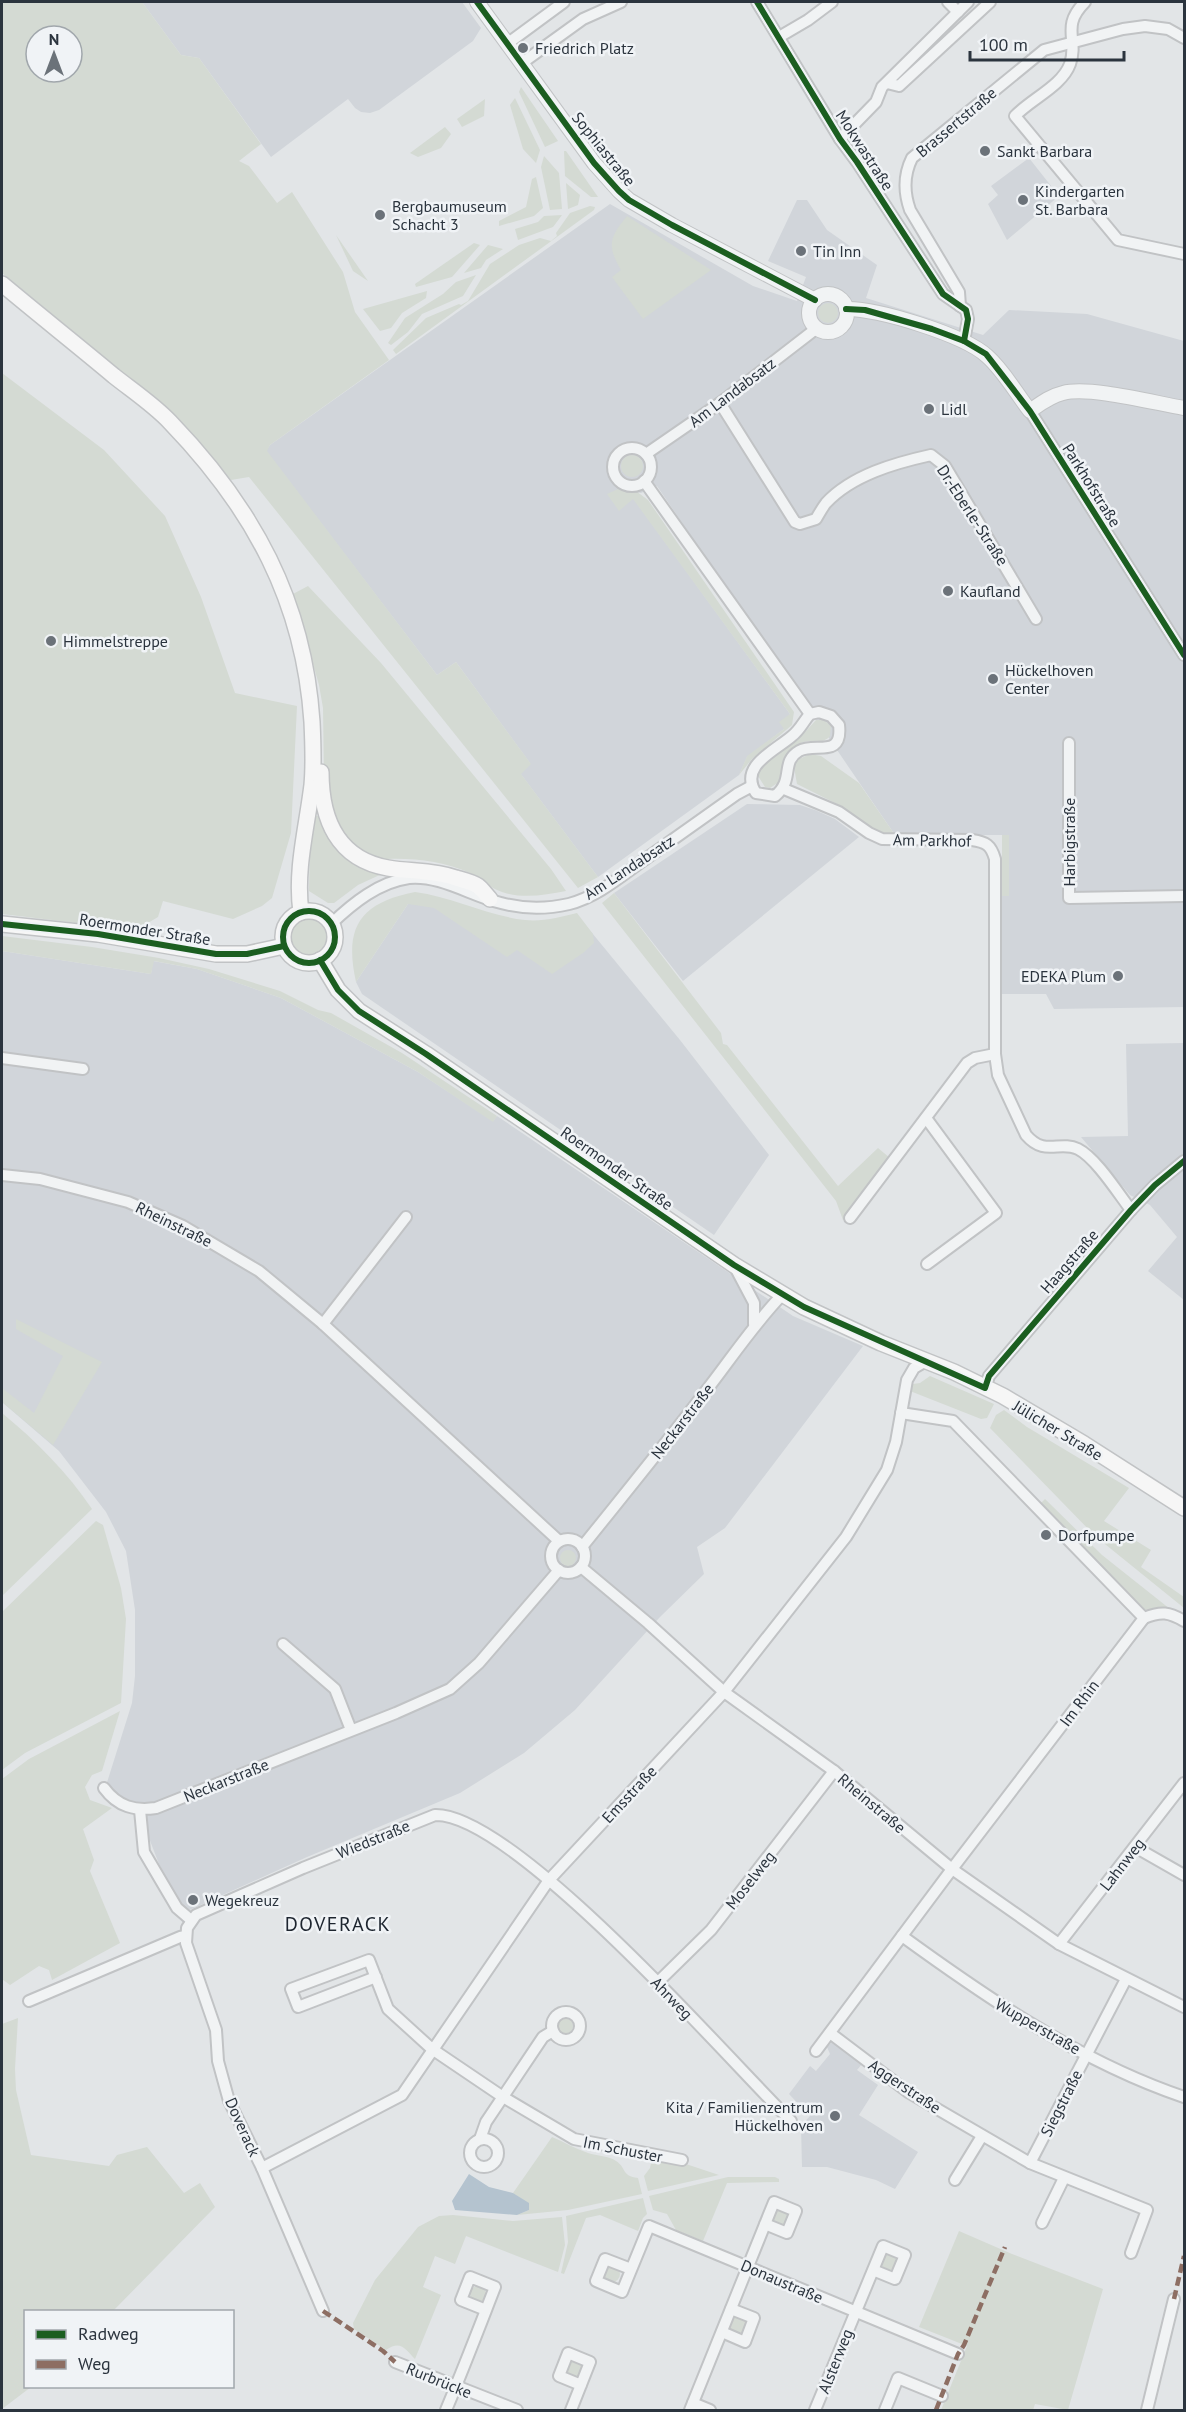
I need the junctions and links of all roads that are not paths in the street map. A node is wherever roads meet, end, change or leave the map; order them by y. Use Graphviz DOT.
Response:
graph roads {
  1 [pos="477,2"];
  2 [pos="564,2"];
  3 [pos="621,2"];
  4 [pos="757,2"];
  5 [pos="832,2"];
  6 [pos="948,2"];
  7 [pos="969,2"];
  8 [pos="990,2"];
  9 [pos="1084,2"];
  10 [pos="958,12"];
  11 [pos="779,38"];
  12 [pos="1185,38"];
  13 [pos="1071,42"];
  14 [pos="507,44"];
  15 [pos="522,63"];
  16 [pos="887,83"];
  17 [pos="840,139"];
  18 [pos="1185,254"];
  19 [pos="2,284"];
  20 [pos="815,300"];
  21 [pos="960,306"];
  22 [pos="846,309"];
  23 [pos="817,328"];
  24 [pos="964,341"];
  25 [pos="720,403"];
  26 [pos="1185,408"];
  27 [pos="1030,411"];
  28 [pos="646,454"];
  29 [pos="644,482"];
  30 [pos="1036,619"];
  31 [pos="1185,655"];
  32 [pos="306,667"];
  33 [pos="810,714"];
  34 [pos="1069,743"];
  35 [pos="752,786"];
  36 [pos="784,789"];
  37 [pos="1185,896"];
  38 [pos="490,900"];
  39 [pos="302,912"];
  40 [pos="2,924"];
  41 [pos="331,924"];
  42 [pos="284,946"];
  43 [pos="320,960"];
  44 [pos="995,1054"];
  45 [pos="2,1058"];
  46 [pos="83,1069"];
  47 [pos="926,1118"];
  48 [pos="1185,1161"];
  49 [pos="2,1175"];
  50 [pos="1131,1210"];
  51 [pos="406,1217"];
  52 [pos="850,1218"];
  53 [pos="927,1264"];
  54 [pos="734,1265"];
  55 [pos="782,1295"];
  56 [pos="323,1324"];
  57 [pos="754,1324"];
  58 [pos="926,1361"];
  59 [pos="985,1388"];
  60 [pos="901,1413"];
  61 [pos="1185,1508"];
  62 [pos="559,1541"];
  63 [pos="582,1547"];
  64 [pos="581,1567"];
  65 [pos="559,1570"];
  66 [pos="1144,1618"];
  67 [pos="1185,1622"];
  68 [pos="283,1644"];
  69 [pos="724,1692"];
  70 [pos="351,1730"];
  71 [pos="834,1772"];
  72 [pos="1185,1783"];
  73 [pos="104,1788"];
  74 [pos="140,1810"];
  75 [pos="1135,1847"];
  76 [pos="952,1869"];
  77 [pos="1185,1875"];
  78 [pos="549,1880"];
  79 [pos="191,1920"];
  80 [pos="186,1936"];
  81 [pos="902,1936"];
  82 [pos="1059,1944"];
  83 [pos="376,1977"];
  84 [pos="1126,1979"];
  85 [pos="658,1982"];
  86 [pos="29,2001"];
  87 [pos="1185,2007"];
  88 [pos="553,2031"];
  89 [pos="830,2033"];
  90 [pos="432,2049"];
  91 [pos="816,2051"];
  92 [pos="1086,2055"];
  93 [pos="503,2097"];
  94 [pos="1185,2097"];
  95 [pos="791,2121"];
  96 [pos="982,2136"];
  97 [pos="480,2139"];
  98 [pos="682,2160"];
  99 [pos="1030,2163"];
  100 [pos="262,2168"];
  101 [pos="1064,2178"];
  102 [pos="955,2180"];
  103 [pos="1042,2223"];
  104 [pos="765,2224"];
  105 [pos="1131,2253"];
  106 [pos="747,2268"];
  107 [pos="631,2269"];
  108 [pos="873,2270"];
  109 [pos="1185,2307"];
  110 [pos="731,2309"];
  111 [pos="323,2310"];
  112 [pos="486,2310"];
  113 [pos="855,2312"];
  114 [pos="722,2332"];
  115 [pos="958,2354"];
  116 [pos="395,2362"];
  117 [pos="581,2385"];
  118 [pos="456,2386"];
  119 [pos="942,2396"];
  120 [pos="691,2407"];
  121 [pos="446,2410"];
  122 [pos="517,2410"];
  123 [pos="571,2410"];
  124 [pos="710,2410"];
  125 [pos="816,2410"];
  126 [pos="885,2410"];
  127 [pos="1148,2410"];
  1 -- 14 [label="street, Sophiastraße"];
  2 -- 14 [label="street"];
  3 -- 15 [label="street"];
  4 -- 11 [label="street, Mokwastraße"];
  5 -- 11 [label="street"];
  6 -- 10 [label="street"];
  7 -- 10 [label="street"];
  8 -- 16 [label="street"];
  9 -- 13 [label="street"];
  10 -- 16 [label="street"];
  11 -- 17 [label="street, Mokwastraße"];
  12 -- 13 [label="street, Brassertstraße"];
  13 -- 18 [label="street"];
  13 -- 21 [label="street, Brassertstraße"];
  14 -- 15 [label="street, Sophiastraße"];
  15 -- 20 [label="street, Sophiastraße"];
  16 -- 17 [label="street"];
  17 -- 21 [label="street, Mokwastraße"];
  19 -- 32 [label="main road"];
  20 -- 22 [label="street"];
  20 -- 23 [label="street"];
  21 -- 24 [label="street, Brassertstraße"];
  22 -- 23 [label="street"];
  22 -- 24 [label="street"];
  23 -- 25 [label="street, Am Landabsatz"];
  24 -- 27 [label="street, Parkhofstraße"];
  25 -- 28 [label="street, Am Landabsatz"];
  25 -- 30 [label="street, Dr.-Eberle-Straße"];
  26 -- 27 [label="street"];
  27 -- 31 [label="street, Parkhofstraße"];
  28 -- 29 [label="street"];
  28 -- 29 [label="street"];
  29 -- 33 [label="street"];
  32 -- 38 [label="main road"];
  32 -- 39 [label="main road"];
  33 -- 35 [label="street"];
  33 -- 36 [label="street"];
  34 -- 37 [label="street, Harbigstraße"];
  35 -- 36 [label="street"];
  35 -- 38 [label="street, Am Landabsatz"];
  36 -- 44 [label="street, Am Parkhof"];
  38 -- 41 [label="street, Am Landabsatz"];
  39 -- 41 [label="main road"];
  39 -- 42 [label="main road"];
  40 -- 42 [label="main road, Roermonder Straße"];
  41 -- 43 [label="main road"];
  42 -- 43 [label="main road"];
  43 -- 54 [label="main road, Roermonder Straße"];
  44 -- 47 [label="street"];
  44 -- 50 [label="street, Am Parkhof"];
  45 -- 46 [label="street"];
  47 -- 52 [label="street"];
  47 -- 53 [label="street"];
  48 -- 50 [label="street, Haagstraße"];
  49 -- 56 [label="street, Rheinstraße"];
  50 -- 59 [label="street, Haagstraße"];
  51 -- 56 [label="street"];
  54 -- 55 [label="main road, Roermonder Straße"];
  54 -- 57 [label="street"];
  55 -- 57 [label="street, Neckarstraße"];
  55 -- 58 [label="main road, Roermonder Straße"];
  56 -- 62 [label="street, Rheinstraße"];
  57 -- 63 [label="street, Neckarstraße"];
  58 -- 59 [label="main road, Jülicher Straße"];
  58 -- 60 [label="street, Emsstraße"];
  59 -- 61 [label="main road, Jülicher Straße"];
  60 -- 66 [label="street"];
  60 -- 69 [label="street, Emsstraße"];
  62 -- 63 [label="street, Rheinstraße"];
  62 -- 65 [label="street"];
  63 -- 64 [label="street"];
  64 -- 65 [label="street"];
  64 -- 69 [label="street, Rheinstraße"];
  65 -- 70 [label="street, Neckarstraße"];
  66 -- 67 [label="street"];
  66 -- 76 [label="street, Im Rhin"];
  68 -- 70 [label="street"];
  69 -- 71 [label="street, Rheinstraße"];
  69 -- 78 [label="street, Emsstraße"];
  70 -- 74 [label="street, Neckarstraße"];
  71 -- 76 [label="street, Rheinstraße"];
  71 -- 85 [label="street, Moselweg"];
  72 -- 75 [label="street, Lahnweg"];
  73 -- 74 [label="street"];
  74 -- 79 [label="street"];
  75 -- 77 [label="street"];
  75 -- 82 [label="street, Lahnweg"];
  76 -- 81 [label="street, Im Rhin"];
  76 -- 82 [label="street, Rheinstraße"];
  78 -- 79 [label="street, Wiedstraße"];
  78 -- 85 [label="street, Ahrweg"];
  78 -- 90 [label="street, Emsstraße"];
  79 -- 80 [label="street"];
  80 -- 86 [label="street"];
  80 -- 100 [label="street, Doverack"];
  81 -- 89 [label="street, Im Rhin"];
  81 -- 92 [label="street, Wupperstraße"];
  82 -- 84 [label="street, Rheinstraße"];
  83 -- 83 [label="street"];
  83 -- 90 [label="street, Im Schuster"];
  84 -- 87 [label="street, Rheinstraße"];
  84 -- 92 [label="street, Siegstraße"];
  85 -- 95 [label="street, Ahrweg"];
  88 -- 93 [label="street"];
  89 -- 91 [label="street, Im Rhin"];
  89 -- 96 [label="street, Aggerstraße"];
  90 -- 93 [label="street, Im Schuster"];
  90 -- 100 [label="street, Emsstraße"];
  92 -- 94 [label="street, Wupperstraße"];
  92 -- 99 [label="street, Siegstraße"];
  93 -- 97 [label="street"];
  93 -- 98 [label="street, Im Schuster"];
  96 -- 99 [label="street, Aggerstraße"];
  96 -- 102 [label="street"];
  99 -- 101 [label="street, Aggerstraße"];
  100 -- 111 [label="street, Doverack"];
  101 -- 103 [label="street"];
  101 -- 105 [label="street, Aggerstraße"];
  104 -- 106 [label="street"];
  106 -- 107 [label="street, Donaustraße"];
  106 -- 110 [label="street"];
  106 -- 113 [label="street, Donaustraße"];
  108 -- 113 [label="street, Alsterweg"];
  109 -- 127 [label="street"];
  110 -- 114 [label="street"];
  110 -- 114 [label="street"];
  112 -- 118 [label="street"];
  113 -- 115 [label="street, Donaustraße"];
  113 -- 125 [label="street, Alsterweg"];
  114 -- 120 [label="street"];
  116 -- 118 [label="street, Rurbrücke"];
  117 -- 123 [label="street"];
  118 -- 121 [label="street"];
  118 -- 122 [label="street, Rurbrücke"];
  119 -- 126 [label="street"];
  120 -- 124 [label="street"];
}
